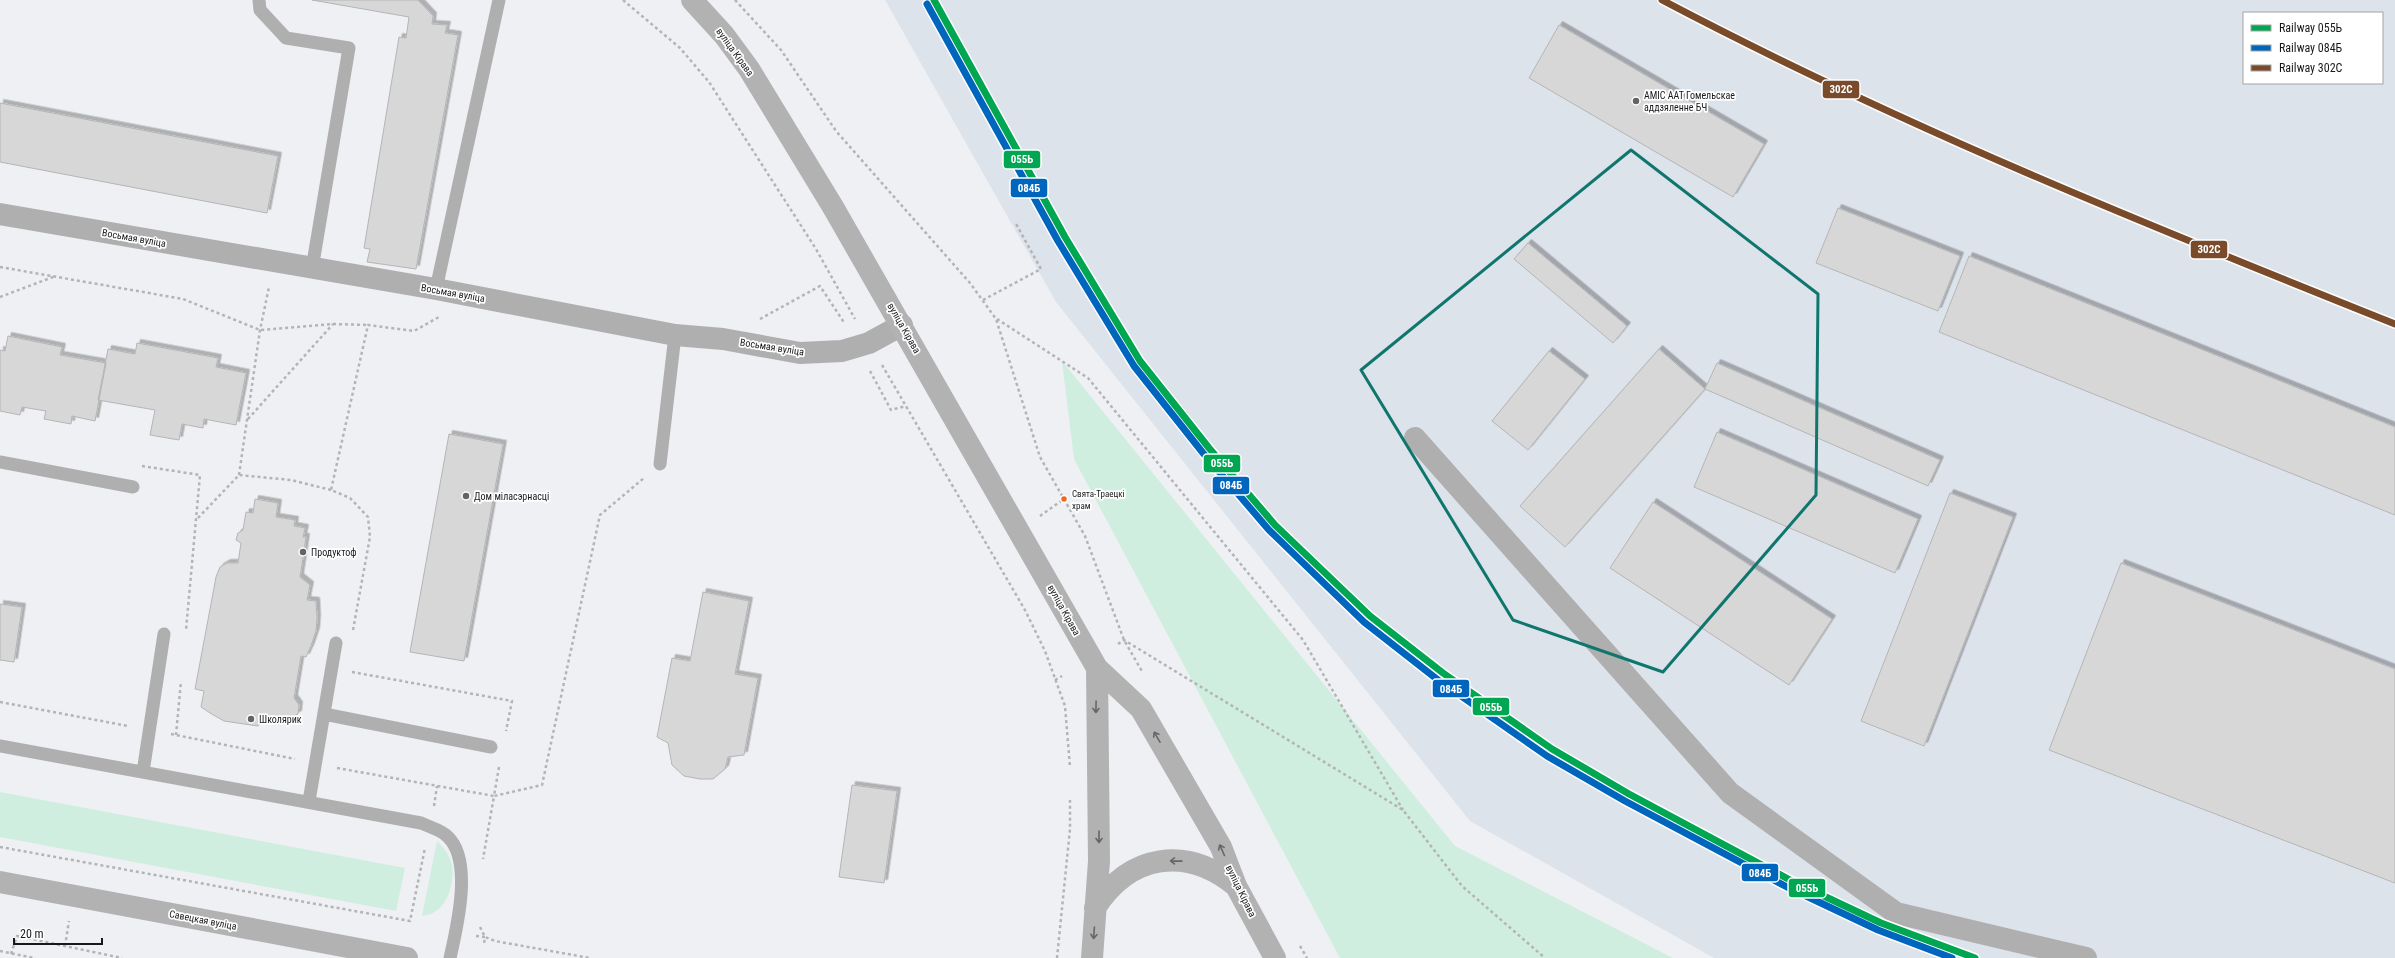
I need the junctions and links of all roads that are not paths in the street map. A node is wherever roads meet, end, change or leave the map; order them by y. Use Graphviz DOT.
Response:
graph roads {
  1 [pos="260,0"];
  2 [pos="499,0"];
  3 [pos="692,0"];
  4 [pos="0,214"];
  5 [pos="312,269"];
  6 [pos="436,289"];
  7 [pos="902,325"];
  8 [pos="675,334"];
  9 [pos="1415,438"];
  10 [pos="0,462"];
  11 [pos="660,464"];
  12 [pos="133,487"];
  13 [pos="164,634"];
  14 [pos="336,643"];
  15 [pos="1097,668"];
  16 [pos="324,714"];
  17 [pos="0,746"];
  18 [pos="491,747"];
  19 [pos="143,772"];
  20 [pos="309,801"];
  21 [pos="0,882"];
  22 [pos="1236,886"];
  23 [pos="1095,908"];
  24 [pos="407,958"];
  25 [pos="450,958"];
  26 [pos="1092,958"];
  27 [pos="1275,958"];
  28 [pos="2086,958"];
  1 -- 5 [label="lane"];
  2 -- 6 [label="lane"];
  3 -- 7 [label="main road, вуліца Кірава"];
  4 -- 5 [label="street, Восьмая вуліца"];
  5 -- 6 [label="street, Восьмая вуліца"];
  6 -- 8 [label="street, Восьмая вуліца"];
  7 -- 8 [label="street, Восьмая вуліца"];
  7 -- 15 [label="main road, вуліца Кірава"];
  8 -- 11 [label="lane"];
  9 -- 28 [label="street"];
  10 -- 12 [label="lane"];
  13 -- 19 [label="lane"];
  14 -- 16 [label="lane"];
  22 -- 15 [label="main road, вуліца Кірава, one-way"];
  15 -- 23 [label="main road, вуліца Кірава, one-way"];
  16 -- 18 [label="lane"];
  16 -- 20 [label="lane"];
  17 -- 19 [label="lane"];
  19 -- 20 [label="lane"];
  20 -- 25 [label="lane"];
  21 -- 24 [label="main road, Савецкая вуліца"];
  22 -- 23 [label="main road, one-way"];
  22 -- 27 [label="main road, вуліца Кірава"];
  23 -- 26 [label="main road, вуліца Кірава, one-way"];
}
